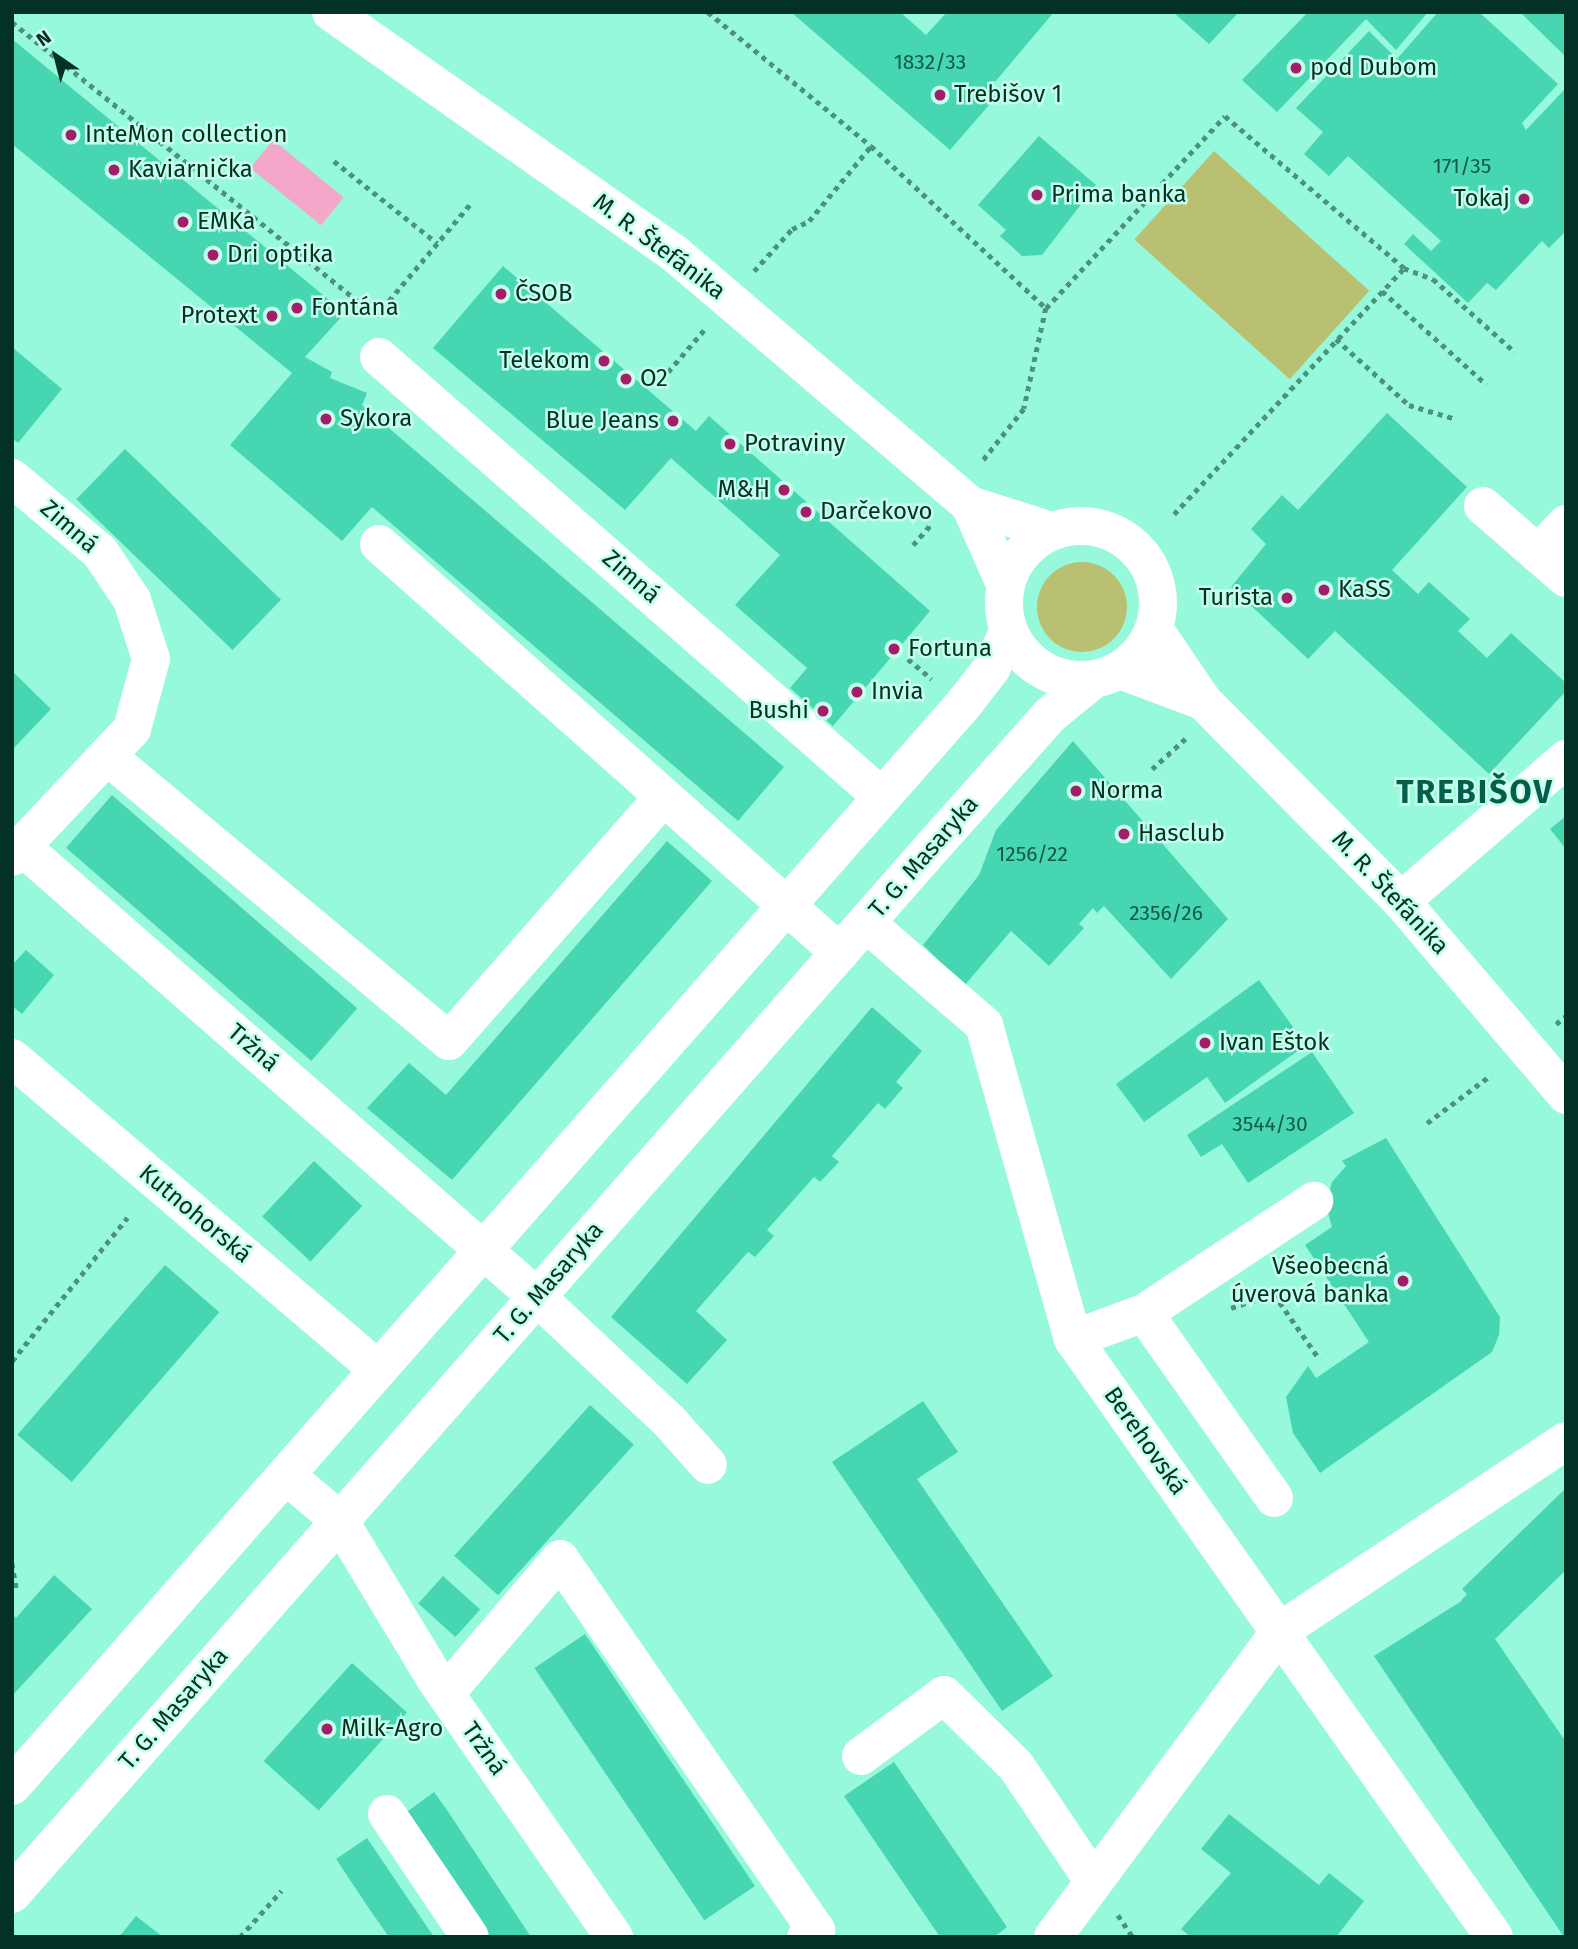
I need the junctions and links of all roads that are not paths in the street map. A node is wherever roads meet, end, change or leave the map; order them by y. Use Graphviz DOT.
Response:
graph roads {
  1 [pos="331,12"];
  2 [pos="379,358"];
  3 [pos="972,489"];
  4 [pos="19,497"];
  5 [pos="1483,506"];
  6 [pos="1566,524"];
  7 [pos="1051,531"];
  8 [pos="379,544"];
  9 [pos="1552,566"];
  10 [pos="1005,584"];
  11 [pos="1154,629"];
  12 [pos="1008,632"];
  13 [pos="1107,675"];
  14 [pos="1203,701"];
  15 [pos="107,756"];
  16 [pos="1566,759"];
  17 [pos="663,797"];
  18 [pos="882,797"];
  19 [pos="17,852"];
  20 [pos="1401,901"];
  21 [pos="787,906"];
  22 [pos="866,923"];
  23 [pos="840,953"];
  24 [pos="12,1058"];
  25 [pos="1566,1095"];
  26 [pos="1314,1201"];
  27 [pos="484,1250"];
  28 [pos="537,1297"];
  29 [pos="1144,1313"];
  30 [pos="1073,1339"];
  31 [pos="378,1370"];
  32 [pos="1566,1440"];
  33 [pos="708,1465"];
  34 [pos="288,1477"];
  35 [pos="1274,1498"];
  36 [pos="339,1520"];
  37 [pos="1280,1631"];
  38 [pos="446,1693"];
  39 [pos="860,1756"];
  40 [pos="12,1786"];
  41 [pos="387,1814"];
  42 [pos="1092,1879"];
  43 [pos="12,1894"];
  44 [pos="814,1934"];
  45 [pos="470,1937"];
  46 [pos="614,1937"];
  47 [pos="1053,1937"];
  48 [pos="1494,1937"];
  1 -- 3 [label="street, M. R. Štefánika"];
  2 -- 18 [label="street, Zimná"];
  3 -- 7 [label="street, M. R. Štefánika"];
  3 -- 10 [label="street, M. R. Štefánika"];
  4 -- 15 [label="street, Zimná"];
  5 -- 9 [label="street"];
  6 -- 9 [label="street"];
  7 -- 10 [label="street"];
  7 -- 11 [label="street"];
  8 -- 17 [label="street"];
  10 -- 12 [label="street"];
  11 -- 13 [label="street"];
  11 -- 14 [label="street, M. R. Štefánika"];
  12 -- 13 [label="street"];
  12 -- 18 [label="street"];
  13 -- 14 [label="street, M. R. Štefánika"];
  13 -- 22 [label="street, T. G. Masaryka"];
  14 -- 20 [label="street, M. R. Štefánika"];
  15 -- 17 [label="street"];
  15 -- 19 [label="street"];
  16 -- 20 [label="street"];
  17 -- 21 [label="street"];
  18 -- 21 [label="street"];
  19 -- 27 [label="street, Tržná"];
  20 -- 25 [label="street, M. R. Štefánika"];
  21 -- 23 [label="street"];
  21 -- 27 [label="street"];
  22 -- 23 [label="street, T. G. Masaryka"];
  22 -- 30 [label="street, Berehovská"];
  23 -- 28 [label="street, T. G. Masaryka"];
  24 -- 31 [label="street, Kutnohorská"];
  26 -- 29 [label="street"];
  27 -- 28 [label="street, Tržná"];
  27 -- 31 [label="street"];
  28 -- 33 [label="street, Tržná"];
  28 -- 36 [label="street, T. G. Masaryka"];
  29 -- 30 [label="street"];
  29 -- 35 [label="street"];
  30 -- 37 [label="street, Berehovská"];
  31 -- 34 [label="street"];
  32 -- 37 [label="street"];
  34 -- 36 [label="street, Tržná"];
  34 -- 40 [label="street"];
  36 -- 38 [label="street, Tržná"];
  36 -- 43 [label="street, T. G. Masaryka"];
  37 -- 42 [label="street"];
  37 -- 48 [label="street, Berehovská"];
  38 -- 44 [label="street"];
  38 -- 46 [label="street, Tržná"];
  39 -- 42 [label="street"];
  41 -- 45 [label="street"];
  42 -- 47 [label="street"];
}
